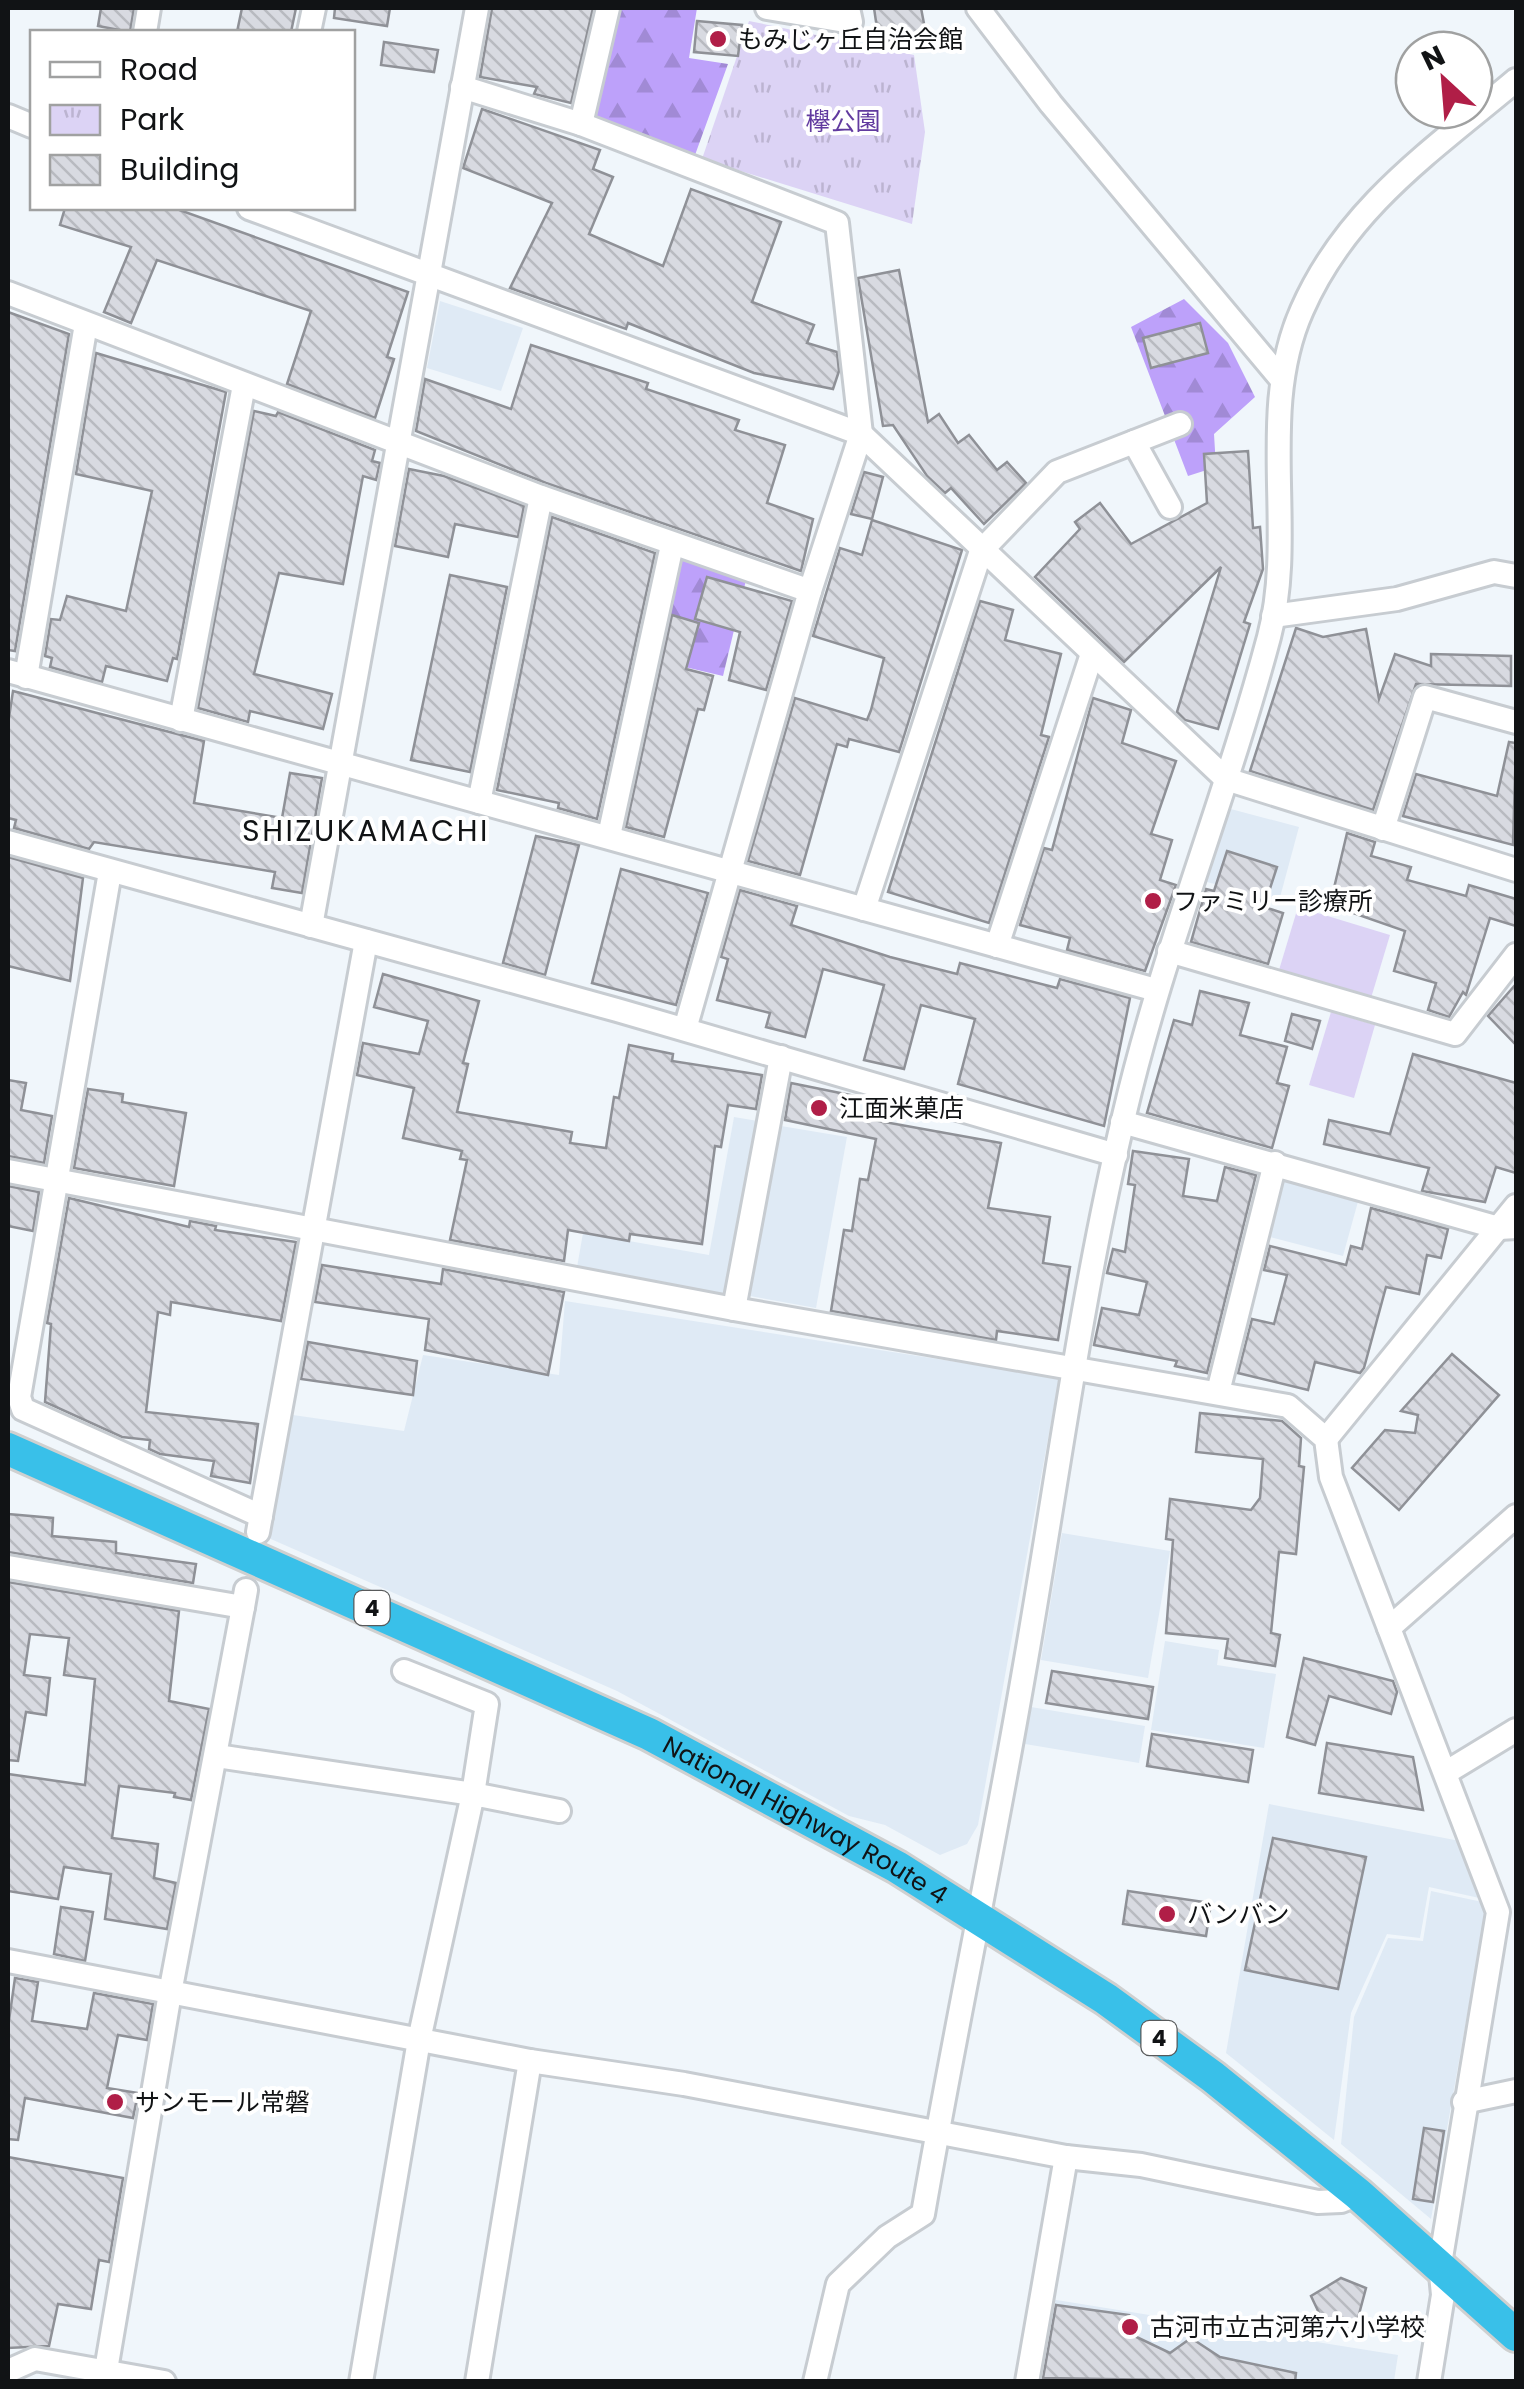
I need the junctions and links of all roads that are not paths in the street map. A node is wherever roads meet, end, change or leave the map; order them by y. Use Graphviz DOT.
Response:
graph roads {
  1 [pos="477,8"];
  2 [pos="608,8"];
  3 [pos="766,8"];
  4 [pos="848,8"];
  5 [pos="978,8"];
  6 [pos="1516,80"];
  7 [pos="462,87"];
  8 [pos="581,124"];
  9 [pos="277,212"];
  10 [pos="430,272"];
  11 [pos="8,293"];
  12 [pos="86,324"];
  13 [pos="1282,380"];
  14 [pos="244,385"];
  15 [pos="1180,424"];
  16 [pos="862,434"];
  17 [pos="398,442"];
  18 [pos="1134,442"];
  19 [pos="541,497"];
  20 [pos="1170,507"];
  21 [pos="672,545"];
  22 [pos="981,551"];
  23 [pos="1516,576"];
  24 [pos="810,591"];
  25 [pos="1274,616"];
  26 [pos="1091,656"];
  27 [pos="17,674"];
  28 [pos="181,720"];
  29 [pos="1516,722"];
  30 [pos="339,766"];
  31 [pos="1226,779"];
  32 [pos="479,802"];
  33 [pos="1383,829"];
  34 [pos="608,836"];
  35 [pos="8,842"];
  36 [pos="1516,870"];
  37 [pos="110,872"];
  38 [pos="730,872"];
  39 [pos="864,909"];
  40 [pos="311,926"];
  41 [pos="366,941"];
  42 [pos="996,946"];
  43 [pos="1169,951"];
  44 [pos="1516,955"];
  45 [pos="1156,990"];
  46 [pos="685,1029"];
  47 [pos="782,1057"];
  48 [pos="1122,1122"];
  49 [pos="1116,1155"];
  50 [pos="1276,1162"];
  51 [pos="8,1171"];
  52 [pos="57,1181"];
  53 [pos="1516,1206"];
  54 [pos="1508,1228"];
  55 [pos="310,1230"];
  56 [pos="734,1309"];
  57 [pos="1076,1370"];
  58 [pos="1218,1392"];
  59 [pos="1326,1439"];
  60 [pos="8,1449"];
  61 [pos="1516,1516"];
  62 [pos="8,1567"];
  63 [pos="1389,1628"];
  64 [pos="404,1671"];
  65 [pos="1516,1730"];
  66 [pos="217,1756"];
  67 [pos="1447,1772"];
  68 [pos="473,1794"];
  69 [pos="559,1811"];
  70 [pos="1507,1910"];
  71 [pos="981,1917"];
  72 [pos="8,1960"];
  73 [pos="170,1992"];
  74 [pos="419,2040"];
  75 [pos="530,2061"];
  76 [pos="1516,2091"];
  77 [pos="1464,2102"];
  78 [pos="937,2134"];
  79 [pos="1066,2157"];
  80 [pos="1358,2194"];
  81 [pos="1440,2264"];
  82 [pos="1516,2335"];
  83 [pos="106,2370"];
  84 [pos="8,2371"];
  85 [pos="164,2382"];
  86 [pos="360,2382"];
  87 [pos="476,2382"];
  88 [pos="815,2382"];
  89 [pos="1027,2382"];
  90 [pos="1430,2382"];
  1 -- 7 [label="street"];
  2 -- 8 [label="street"];
  3 -- 4 [label="street"];
  5 -- 13 [label="street"];
  6 -- 13 [label="street"];
  7 -- 8 [label="street"];
  7 -- 10 [label="street"];
  8 -- 16 [label="street"];
  9 -- 10 [label="street"];
  10 -- 16 [label="street"];
  10 -- 17 [label="street"];
  11 -- 12 [label="street"];
  12 -- 14 [label="street"];
  12 -- 27 [label="street"];
  13 -- 25 [label="street"];
  14 -- 17 [label="street"];
  14 -- 28 [label="street"];
  15 -- 18 [label="street"];
  16 -- 22 [label="street"];
  16 -- 24 [label="street"];
  17 -- 19 [label="street"];
  17 -- 30 [label="street"];
  18 -- 20 [label="street"];
  18 -- 22 [label="street"];
  19 -- 21 [label="street"];
  19 -- 32 [label="street"];
  21 -- 24 [label="street"];
  21 -- 34 [label="street"];
  22 -- 26 [label="street"];
  22 -- 39 [label="street"];
  23 -- 25 [label="street"];
  24 -- 38 [label="street"];
  25 -- 31 [label="street"];
  26 -- 31 [label="street"];
  26 -- 42 [label="street"];
  27 -- 28 [label="street"];
  28 -- 30 [label="street"];
  29 -- 33 [label="street"];
  30 -- 32 [label="street"];
  30 -- 40 [label="street"];
  31 -- 33 [label="street"];
  31 -- 43 [label="street"];
  32 -- 34 [label="street"];
  33 -- 36 [label="street"];
  34 -- 38 [label="street"];
  35 -- 37 [label="street"];
  37 -- 40 [label="street"];
  37 -- 52 [label="street"];
  38 -- 39 [label="street"];
  38 -- 46 [label="street"];
  39 -- 42 [label="street"];
  40 -- 41 [label="street"];
  41 -- 46 [label="street"];
  41 -- 55 [label="street"];
  42 -- 45 [label="street"];
  43 -- 44 [label="street"];
  43 -- 45 [label="street"];
  45 -- 48 [label="street"];
  46 -- 47 [label="street"];
  47 -- 49 [label="street"];
  47 -- 56 [label="street"];
  48 -- 49 [label="street"];
  48 -- 50 [label="street"];
  49 -- 57 [label="street"];
  50 -- 54 [label="street"];
  50 -- 58 [label="street"];
  51 -- 52 [label="street"];
  52 -- 55 [label="street"];
  52 -- 55 [label="street"];
  53 -- 54 [label="street"];
  54 -- 59 [label="street"];
  55 -- 56 [label="street"];
  56 -- 57 [label="street"];
  57 -- 58 [label="street"];
  57 -- 71 [label="street"];
  58 -- 59 [label="street"];
  59 -- 63 [label="street"];
  60 -- 71 [label="highway, National Highway Route 4 / 4"];
  61 -- 63 [label="street"];
  62 -- 66 [label="street"];
  63 -- 67 [label="street"];
  64 -- 68 [label="street"];
  65 -- 67 [label="street"];
  66 -- 68 [label="street"];
  66 -- 73 [label="street"];
  67 -- 70 [label="street"];
  68 -- 69 [label="street"];
  68 -- 74 [label="street"];
  70 -- 77 [label="street"];
  71 -- 78 [label="street"];
  71 -- 80 [label="highway, National Highway Route 4 / 4"];
  72 -- 73 [label="street"];
  73 -- 74 [label="street"];
  73 -- 83 [label="street"];
  74 -- 75 [label="street"];
  74 -- 86 [label="street"];
  75 -- 78 [label="street"];
  75 -- 87 [label="street"];
  76 -- 77 [label="street"];
  77 -- 81 [label="street"];
  78 -- 79 [label="street"];
  78 -- 88 [label="street"];
  79 -- 80 [label="street"];
  79 -- 89 [label="street"];
  80 -- 81 [label="highway, National Highway Route 4 / 4"];
  81 -- 82 [label="highway, National Highway Route 4 / 4"];
  81 -- 90 [label="street"];
  83 -- 84 [label="street"];
  83 -- 85 [label="street"];
}
